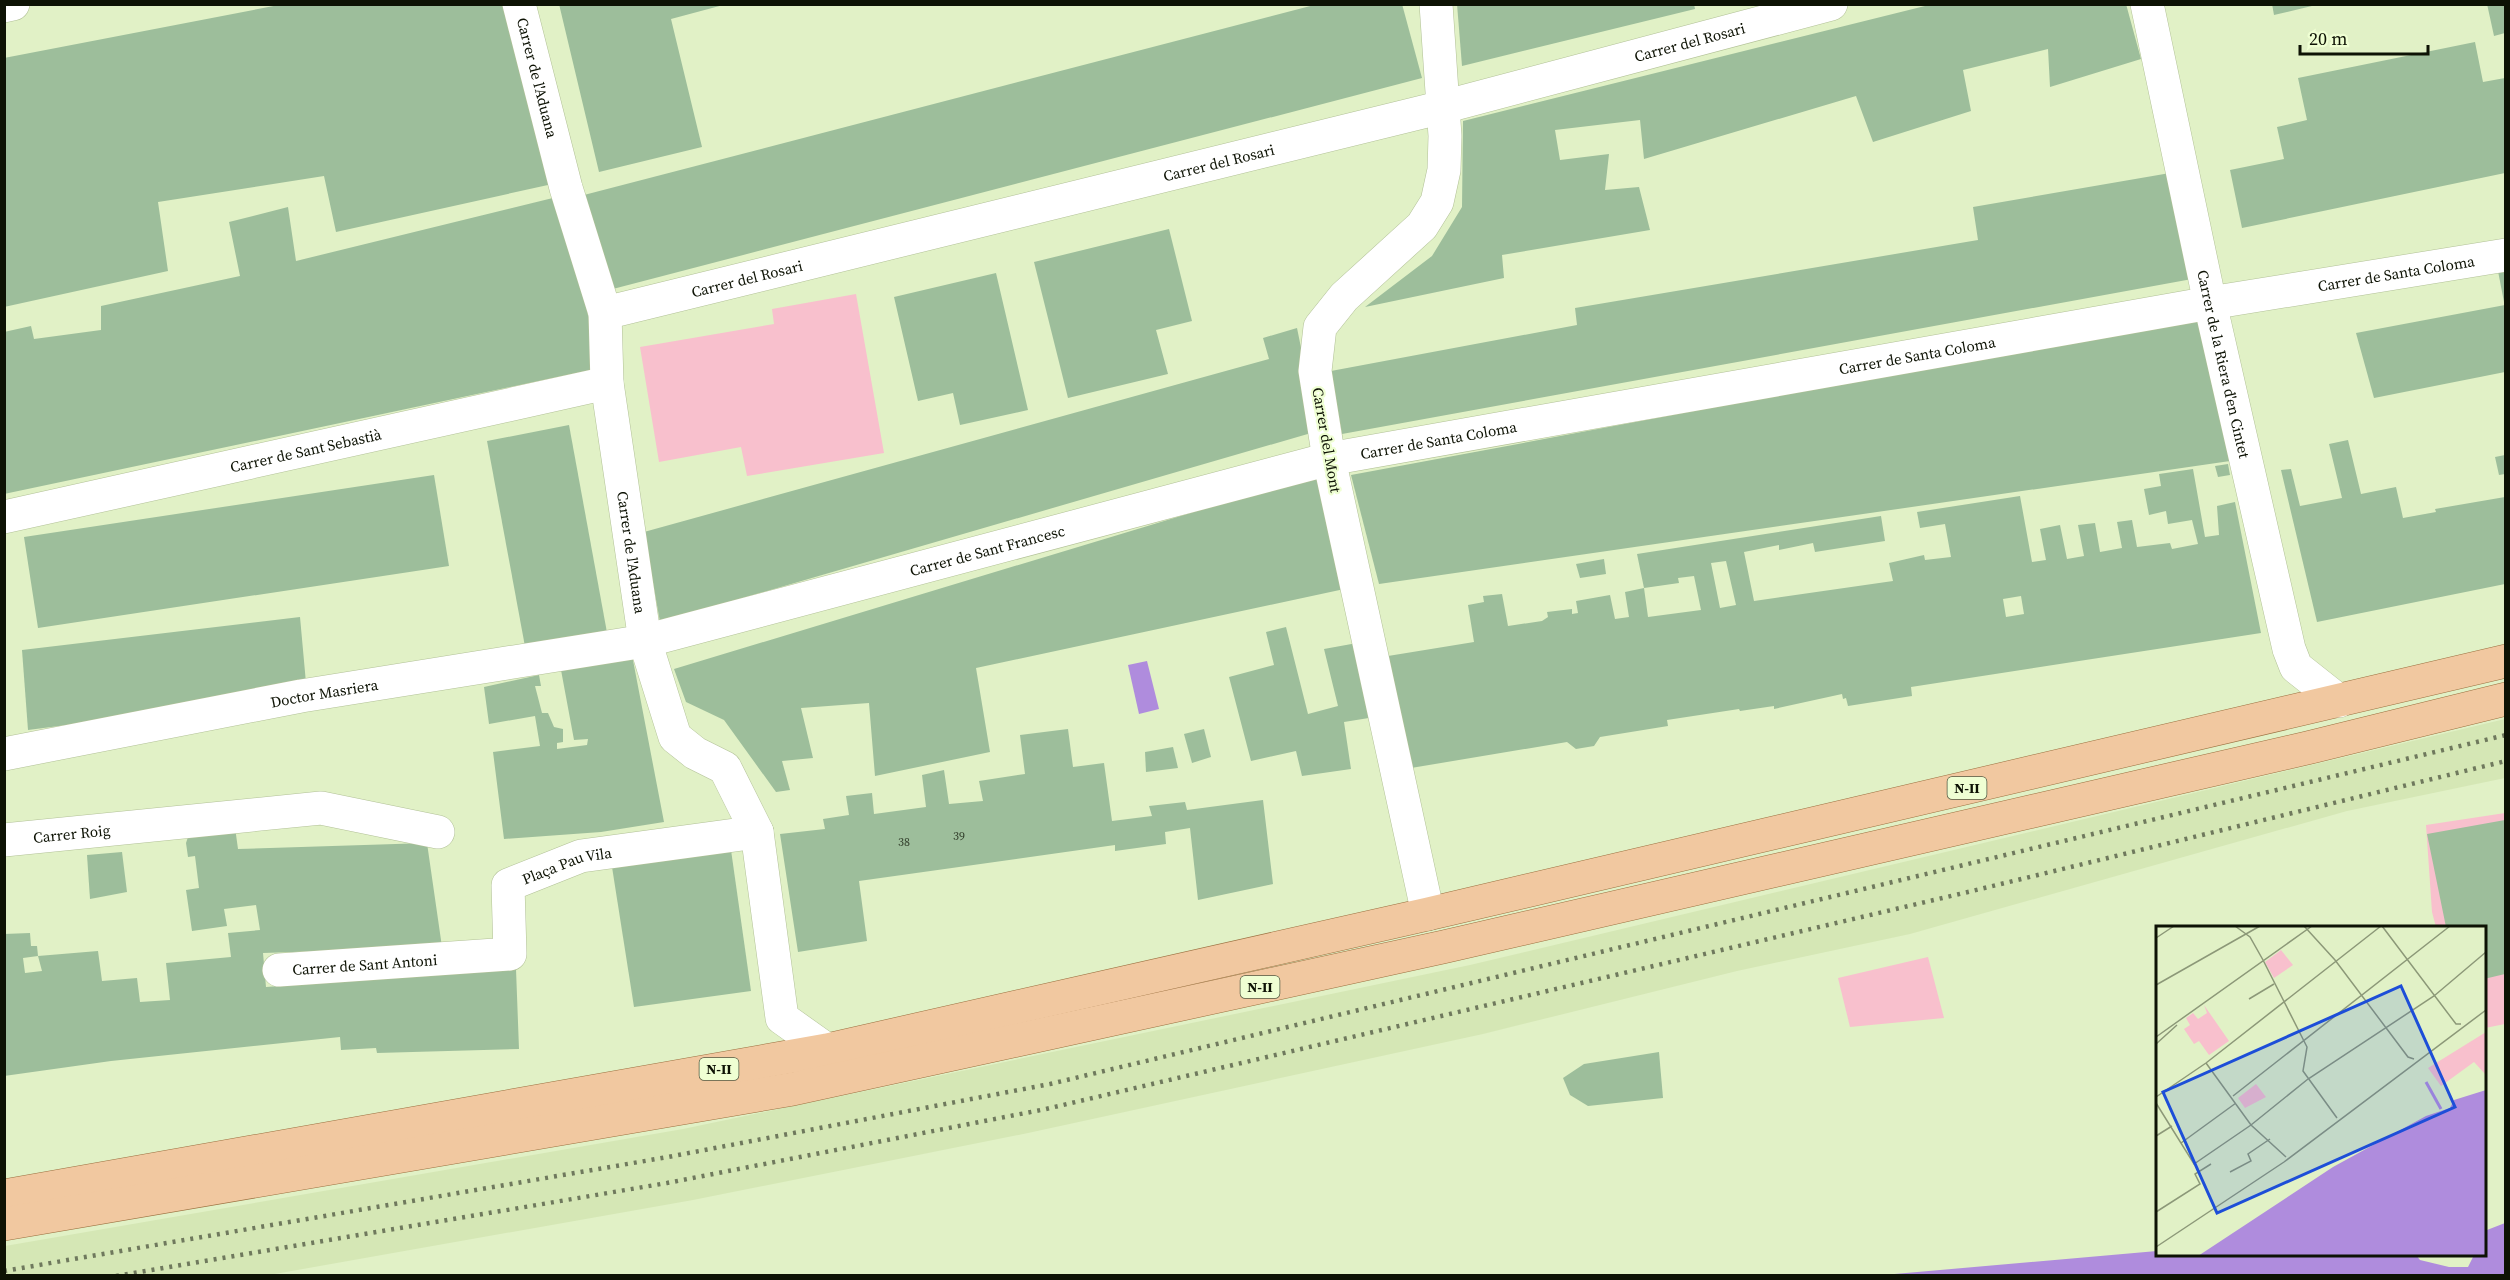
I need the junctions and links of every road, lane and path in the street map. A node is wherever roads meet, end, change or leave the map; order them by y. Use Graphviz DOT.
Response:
graph roads {
  1 [pos="13,4"];
  2 [pos="519,4"];
  3 [pos="1436,4"];
  4 [pos="1831,4"];
  5 [pos="2147,4"];
  6 [pos="4,6"];
  7 [pos="1443,107"];
  8 [pos="2505,255"];
  9 [pos="2210,303"];
  10 [pos="605,313"];
  11 [pos="607,383"];
  12 [pos="1329,459"];
  13 [pos="4,517"];
  14 [pos="645,641"];
  15 [pos="2505,661"];
  16 [pos="2505,699"];
  17 [pos="2339,701"];
  18 [pos="4,754"];
  19 [pos="438,832"];
  20 [pos="757,832"];
  21 [pos="4,840"];
  22 [pos="1428,914"];
  23 [pos="448,960"];
  24 [pos="279,970"];
  25 [pos="827,1050"];
  26 [pos="4,1196"];
  27 [pos="4,1224"];
  1 -- 6 [label="street"];
  2 -- 10 [label="street, Carrer de l'Aduana"];
  3 -- 7 [label="street, Carrer del Mont"];
  4 -- 7 [label="street, Carrer del Rosari"];
  5 -- 9 [label="street, Carrer de la Riera d'en Cintet"];
  7 -- 10 [label="street, Carrer del Rosari"];
  7 -- 12 [label="street, Carrer del Mont"];
  8 -- 9 [label="street, Carrer de Santa Coloma"];
  9 -- 12 [label="street, Carrer de Santa Coloma"];
  9 -- 17 [label="street, Carrer de la Riera d'en Cintet"];
  10 -- 11 [label="street, Carrer de l'Aduana"];
  11 -- 13 [label="street, Carrer de Sant Sebastià"];
  11 -- 14 [label="street, Carrer de l'Aduana"];
  12 -- 14 [label="street, Carrer de Sant Francesc"];
  12 -- 22 [label="street, Carrer del Mont"];
  14 -- 18 [label="street, Doctor Masriera"];
  14 -- 20 [label="street, Carrer de l'Aduana"];
  15 -- 17 [label="main road, N-II"];
  16 -- 27 [label="main road, N-II"];
  17 -- 22 [label="main road, N-II"];
  19 -- 21 [label="street, Carrer Roig"];
  20 -- 23 [label="street, Plaça Pau Vila"];
  20 -- 25 [label="street, Carrer de l'Aduana"];
  22 -- 25 [label="main road, N-II"];
  23 -- 24 [label="street, Carrer de Sant Antoni"];
  25 -- 26 [label="main road, N-II"];
}
